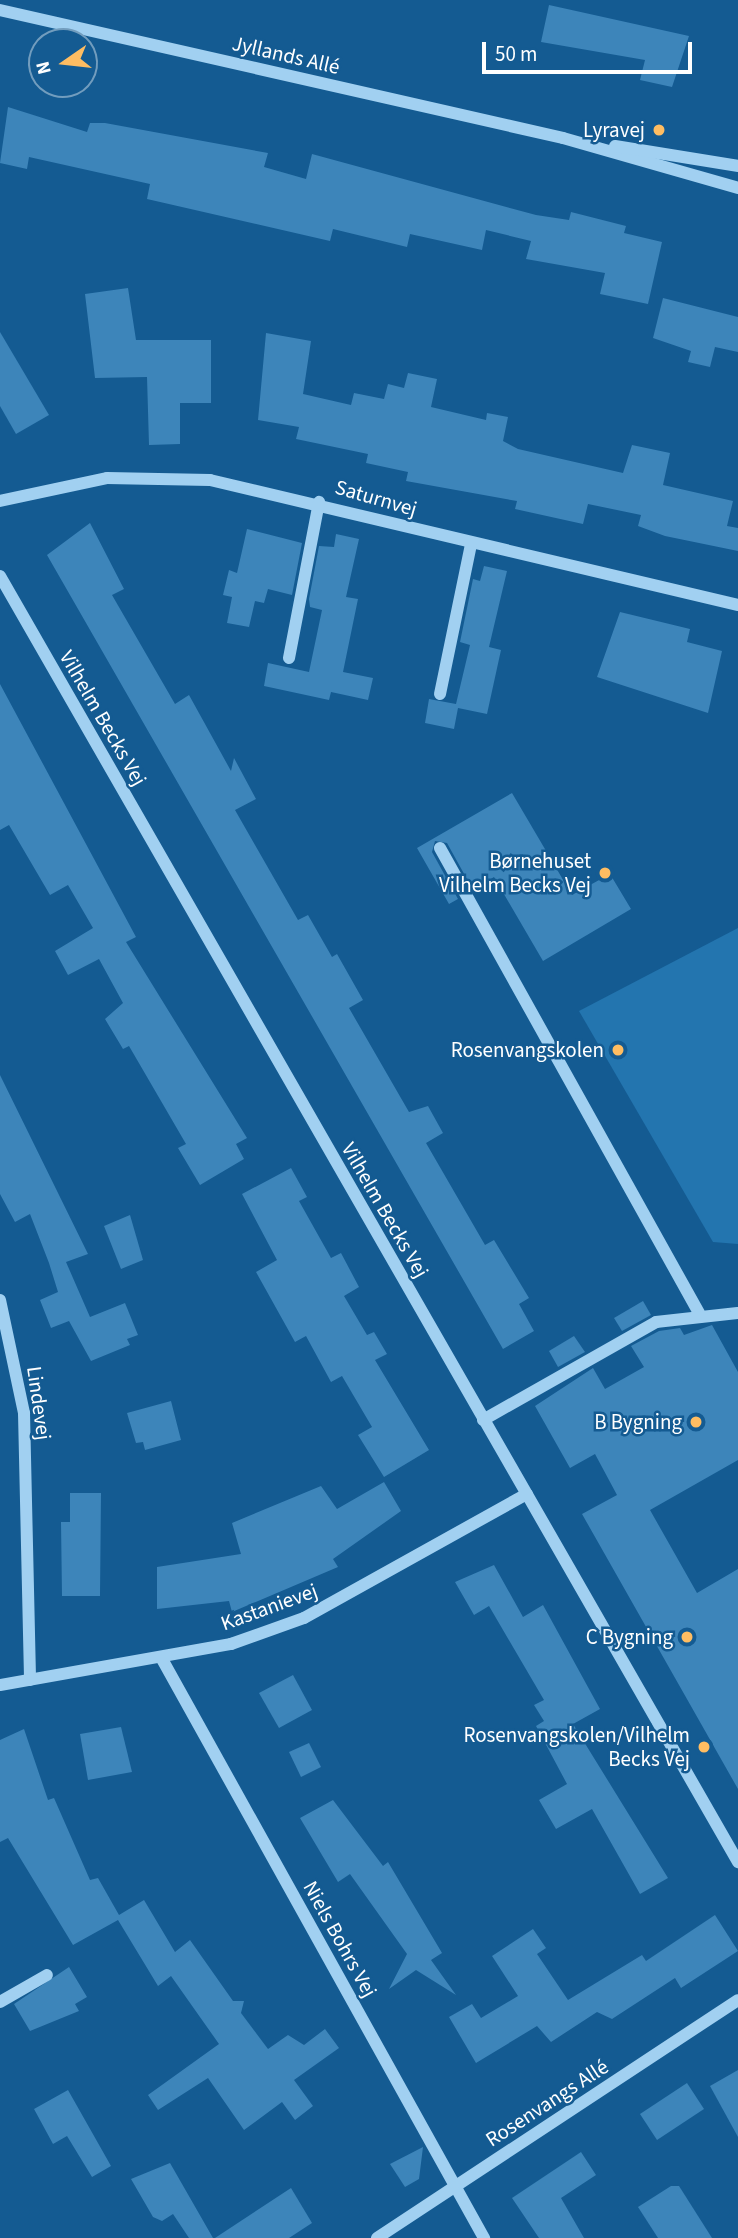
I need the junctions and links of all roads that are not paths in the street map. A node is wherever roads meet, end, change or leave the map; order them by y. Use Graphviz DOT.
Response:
graph roads {
  1 [pos="0,10"];
  2 [pos="563,138"];
  3 [pos="738,166"];
  4 [pos="738,188"];
  5 [pos="0,501"];
  6 [pos="319,502"];
  7 [pos="471,544"];
  8 [pos="0,576"];
  9 [pos="738,605"];
  10 [pos="289,658"];
  11 [pos="440,694"];
  12 [pos="440,848"];
  13 [pos="0,1300"];
  14 [pos="699,1313"];
  15 [pos="738,1313"];
  16 [pos="484,1420"];
  17 [pos="527,1494"];
  18 [pos="162,1659"];
  19 [pos="30,1680"];
  20 [pos="0,1685"];
  21 [pos="738,1862"];
  22 [pos="47,1975"];
  23 [pos="738,2000"];
  24 [pos="0,2002"];
  25 [pos="456,2187"];
  26 [pos="377,2238"];
  27 [pos="484,2238"];
  1 -- 2 [label="street, Jyllands Allé"];
  2 -- 3 [label="street, Jyllands Allé"];
  2 -- 4 [label="street, Jyllands Allé"];
  5 -- 6 [label="street, Saturnvej"];
  6 -- 7 [label="street, Saturnvej"];
  6 -- 10 [label="street"];
  7 -- 9 [label="street, Saturnvej"];
  7 -- 11 [label="street"];
  8 -- 16 [label="street, Vilhelm Becks Vej"];
  12 -- 14 [label="street"];
  13 -- 19 [label="street, Lindevej"];
  14 -- 15 [label="street"];
  14 -- 16 [label="street"];
  16 -- 17 [label="street, Vilhelm Becks Vej"];
  17 -- 18 [label="street, Kastanievej"];
  17 -- 21 [label="street, Vilhelm Becks Vej"];
  18 -- 19 [label="street, Kastanievej"];
  18 -- 25 [label="street, Niels Bohrs Vej"];
  19 -- 20 [label="street, Kastanievej"];
  22 -- 24 [label="street"];
  23 -- 25 [label="street, Rosenvangs Allé"];
  25 -- 26 [label="street, Rosenvangs Allé"];
  25 -- 27 [label="street, Niels Bohrs Vej"];
}
